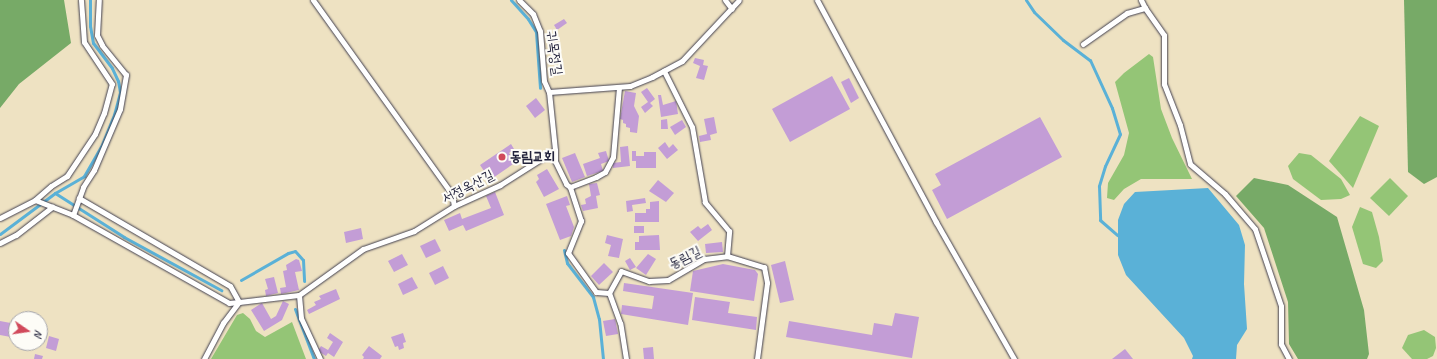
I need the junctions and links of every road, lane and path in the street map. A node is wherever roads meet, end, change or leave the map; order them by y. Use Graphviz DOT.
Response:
graph roads {
  1 [pos="81,0"];
  2 [pos="98,0"];
  3 [pos="312,0"];
  4 [pos="519,0"];
  5 [pos="726,0"];
  6 [pos="739,0"];
  7 [pos="817,0"];
  8 [pos="1141,0"];
  9 [pos="1145,8"];
  10 [pos="732,9"];
  11 [pos="1083,44"];
  12 [pos="664,71"];
  13 [pos="619,87"];
  14 [pos="549,92"];
  15 [pos="555,150"];
  16 [pos="570,187"];
  17 [pos="79,198"];
  18 [pos="35,200"];
  19 [pos="454,206"];
  20 [pos="52,207"];
  21 [pos="73,215"];
  22 [pos="0,218"];
  23 [pos="0,243"];
  24 [pos="727,256"];
  25 [pos="608,294"];
  26 [pos="299,295"];
  27 [pos="239,302"];
  28 [pos="204,359"];
  29 [pos="320,359"];
  30 [pos="626,359"];
  31 [pos="757,359"];
  32 [pos="1014,359"];
  33 [pos="1289,359"];
  1 -- 18 [label="lane"];
  2 -- 17 [label="lane"];
  3 -- 19 [label="lane"];
  4 -- 14 [label="lane, 귀목정길"];
  5 -- 10 [label="lane"];
  6 -- 10 [label="lane"];
  7 -- 32 [label="lane"];
  8 -- 9 [label="lane"];
  9 -- 11 [label="lane"];
  9 -- 33 [label="lane"];
  10 -- 12 [label="lane"];
  12 -- 13 [label="lane"];
  12 -- 24 [label="lane"];
  13 -- 14 [label="lane"];
  13 -- 16 [label="lane"];
  14 -- 15 [label="lane"];
  15 -- 16 [label="lane"];
  15 -- 19 [label="lane, 서정옥산길"];
  16 -- 25 [label="lane"];
  17 -- 21 [label="lane"];
  17 -- 27 [label="lane"];
  18 -- 20 [label="lane, 서정옥산길"];
  18 -- 22 [label="lane"];
  19 -- 26 [label="lane, 서정옥산길"];
  20 -- 21 [label="lane, 서정옥산길"];
  20 -- 23 [label="lane"];
  21 -- 27 [label="lane, 서정옥산길"];
  24 -- 25 [label="lane, 동림길"];
  24 -- 31 [label="lane"];
  25 -- 30 [label="lane"];
  26 -- 27 [label="lane, 서정옥산길"];
  26 -- 29 [label="lane"];
  27 -- 28 [label="lane"];
}
